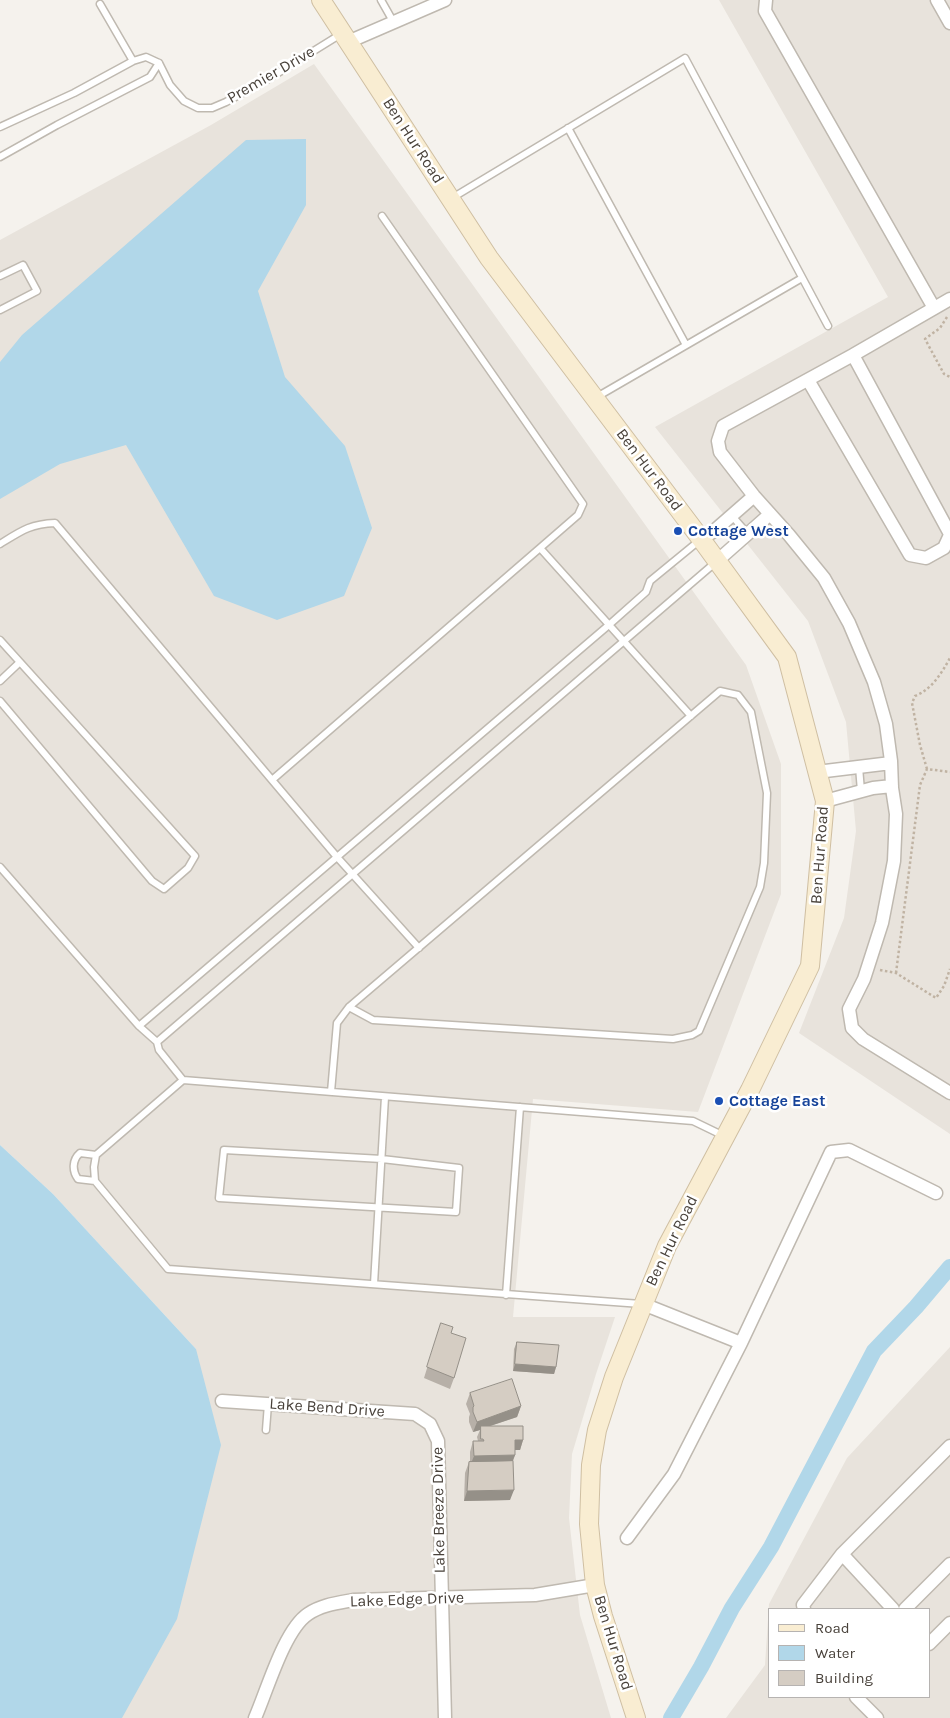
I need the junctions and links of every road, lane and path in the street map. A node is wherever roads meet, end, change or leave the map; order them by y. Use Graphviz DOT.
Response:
graph roads {
  1 [pos="321,0"];
  2 [pos="381,0"];
  3 [pos="445,0"];
  4 [pos="766,0"];
  5 [pos="936,0"];
  6 [pos="100,4"];
  7 [pos="394,23"];
  8 [pos="950,23"];
  9 [pos="345,38"];
  10 [pos="133,61"];
  11 [pos="159,63"];
  12 [pos="0,127"];
  13 [pos="568,128"];
  14 [pos="0,157"];
  15 [pos="451,199"];
  16 [pos="382,216"];
  17 [pos="0,276"];
  18 [pos="802,278"];
  19 [pos="950,299"];
  20 [pos="934,308"];
  21 [pos="0,310"];
  22 [pos="950,311"];
  23 [pos="828,326"];
  24 [pos="686,345"];
  25 [pos="853,355"];
  26 [pos="950,378"];
  27 [pos="808,380"];
  28 [pos="595,398"];
  29 [pos="754,496"];
  30 [pos="770,515"];
  31 [pos="732,516"];
  32 [pos="747,534"];
  33 [pos="950,534"];
  34 [pos="701,539"];
  35 [pos="0,544"];
  36 [pos="540,548"];
  37 [pos="717,561"];
  38 [pos="610,624"];
  39 [pos="0,640"];
  40 [pos="623,642"];
  41 [pos="950,658"];
  42 [pos="20,662"];
  43 [pos="0,681"];
  44 [pos="0,701"];
  45 [pos="691,716"];
  46 [pos="891,763"];
  47 [pos="859,767"];
  48 [pos="927,769"];
  49 [pos="817,772"];
  50 [pos="950,772"];
  51 [pos="272,780"];
  52 [pos="892,786"];
  53 [pos="861,791"];
  54 [pos="825,801"];
  55 [pos="337,856"];
  56 [pos="0,867"];
  57 [pos="353,874"];
  58 [pos="419,948"];
  59 [pos="868,967"];
  60 [pos="950,969"];
  61 [pos="896,973"];
  62 [pos="349,1007"];
  63 [pos="139,1026"];
  64 [pos="157,1042"];
  65 [pos="182,1080"];
  66 [pos="332,1092"];
  67 [pos="950,1093"];
  68 [pos="385,1097"];
  69 [pos="520,1107"];
  70 [pos="726,1136"];
  71 [pos="96,1155"];
  72 [pos="382,1160"];
  73 [pos="95,1181"];
  74 [pos="936,1193"];
  75 [pos="379,1207"];
  76 [pos="374,1284"];
  77 [pos="506,1295"];
  78 [pos="643,1304"];
  79 [pos="741,1343"];
  80 [pos="222,1401"];
  81 [pos="268,1404"];
  82 [pos="430,1424"];
  83 [pos="266,1430"];
  84 [pos="950,1446"];
  85 [pos="628,1538"];
  86 [pos="842,1554"];
  87 [pos="950,1564"];
  88 [pos="596,1585"];
  89 [pos="441,1599"];
  90 [pos="804,1608"];
  91 [pos="892,1608"];
  92 [pos="906,1608"];
  93 [pos="950,1623"];
  94 [pos="930,1643"];
  95 [pos="857,1698"];
  96 [pos="255,1718"];
  97 [pos="445,1718"];
  98 [pos="636,1718"];
  99 [pos="877,1718"];
  1 -- 9 [label="street, Ben Hur Road"];
  2 -- 7 [label="lane"];
  3 -- 7 [label="street"];
  4 -- 20 [label="street"];
  5 -- 8 [label="street"];
  6 -- 10 [label="lane"];
  7 -- 9 [label="street"];
  9 -- 11 [label="lane, Premier Drive"];
  9 -- 15 [label="street, Ben Hur Road"];
  10 -- 11 [label="lane"];
  10 -- 12 [label="lane"];
  11 -- 14 [label="lane"];
  13 -- 15 [label="lane"];
  13 -- 18 [label="lane"];
  13 -- 24 [label="lane"];
  15 -- 28 [label="street, Ben Hur Road"];
  16 -- 36 [label="lane"];
  17 -- 21 [label="lane"];
  18 -- 23 [label="lane"];
  18 -- 24 [label="lane"];
  19 -- 20 [label="street"];
  20 -- 25 [label="street"];
  22 -- 26 [label="path"];
  24 -- 28 [label="lane"];
  25 -- 27 [label="street"];
  25 -- 33 [label="street"];
  27 -- 29 [label="street"];
  27 -- 33 [label="street"];
  28 -- 34 [label="street, Ben Hur Road"];
  29 -- 30 [label="street"];
  29 -- 31 [label="street"];
  30 -- 32 [label="street"];
  30 -- 46 [label="street"];
  31 -- 32 [label="lane"];
  31 -- 34 [label="street"];
  32 -- 37 [label="street"];
  34 -- 37 [label="street, Ben Hur Road"];
  34 -- 38 [label="lane"];
  35 -- 51 [label="lane"];
  36 -- 38 [label="lane"];
  36 -- 51 [label="lane"];
  37 -- 40 [label="lane"];
  37 -- 49 [label="street, Ben Hur Road"];
  38 -- 40 [label="lane"];
  38 -- 55 [label="lane"];
  39 -- 42 [label="lane"];
  40 -- 45 [label="lane"];
  40 -- 57 [label="lane"];
  41 -- 48 [label="path"];
  42 -- 43 [label="lane"];
  42 -- 44 [label="lane"];
  45 -- 58 [label="lane"];
  45 -- 62 [label="lane"];
  46 -- 47 [label="street"];
  46 -- 52 [label="street"];
  47 -- 49 [label="street"];
  47 -- 53 [label="lane"];
  48 -- 50 [label="path"];
  48 -- 61 [label="path"];
  49 -- 54 [label="street, Ben Hur Road"];
  51 -- 55 [label="lane"];
  52 -- 53 [label="street"];
  52 -- 59 [label="street"];
  53 -- 54 [label="street"];
  54 -- 70 [label="street, Ben Hur Road"];
  55 -- 57 [label="lane"];
  55 -- 63 [label="lane"];
  56 -- 63 [label="lane"];
  57 -- 58 [label="lane"];
  57 -- 64 [label="lane"];
  58 -- 62 [label="lane"];
  59 -- 61 [label="path"];
  59 -- 67 [label="street"];
  60 -- 61 [label="path"];
  62 -- 66 [label="lane"];
  63 -- 64 [label="lane"];
  64 -- 65 [label="lane"];
  65 -- 66 [label="lane"];
  65 -- 71 [label="lane"];
  66 -- 68 [label="lane"];
  68 -- 69 [label="lane"];
  68 -- 72 [label="lane"];
  69 -- 70 [label="lane"];
  69 -- 77 [label="lane"];
  70 -- 78 [label="street, Ben Hur Road"];
  71 -- 73 [label="lane"];
  71 -- 73 [label="lane"];
  72 -- 75 [label="lane"];
  72 -- 75 [label="lane"];
  72 -- 75 [label="lane"];
  73 -- 76 [label="lane"];
  74 -- 79 [label="street"];
  75 -- 76 [label="lane"];
  76 -- 77 [label="lane"];
  77 -- 78 [label="lane"];
  78 -- 79 [label="street"];
  78 -- 88 [label="street, Ben Hur Road"];
  79 -- 85 [label="street"];
  80 -- 81 [label="street, Lake Bend Drive"];
  81 -- 82 [label="street, Lake Bend Drive"];
  81 -- 83 [label="lane"];
  82 -- 89 [label="street, Lake Breeze Drive"];
  84 -- 86 [label="street"];
  86 -- 90 [label="street"];
  86 -- 91 [label="street"];
  87 -- 92 [label="street"];
  88 -- 89 [label="street, Lake Edge Drive"];
  88 -- 98 [label="street, Ben Hur Road"];
  89 -- 96 [label="street, Lake Edge Drive"];
  89 -- 97 [label="street, Lake Breeze Drive"];
  93 -- 94 [label="street"];
  95 -- 99 [label="street"];
}
